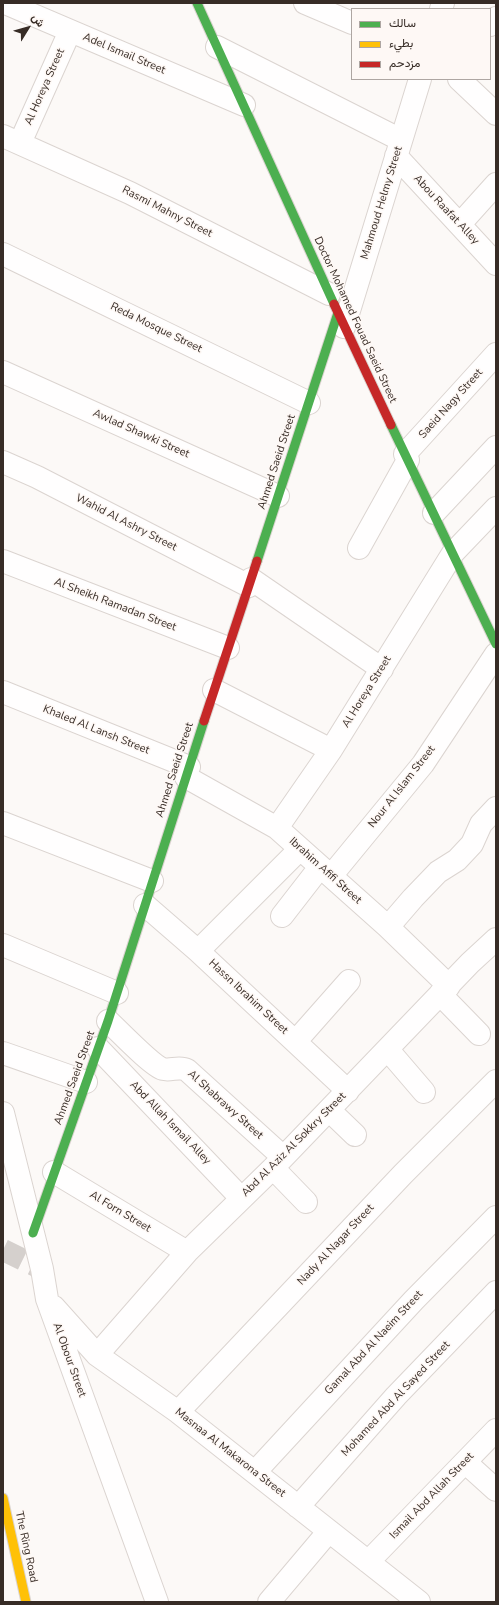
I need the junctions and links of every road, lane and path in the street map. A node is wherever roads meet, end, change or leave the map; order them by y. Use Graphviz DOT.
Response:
graph roads {
  1 [pos="5,3"];
  2 [pos="305,3"];
  3 [pos="196,4"];
  4 [pos="351,23"];
  5 [pos="70,31"];
  6 [pos="217,46"];
  7 [pos="420,80"];
  8 [pos="460,80"];
  9 [pos="244,105"];
  10 [pos="496,114"];
  11 [pos="11,140"];
  12 [pos="399,148"];
  13 [pos="496,184"];
  14 [pos="460,224"];
  15 [pos="3,254"];
  16 [pos="496,264"];
  17 [pos="337,312"];
  18 [pos="496,354"];
  19 [pos="3,372"];
  20 [pos="309,403"];
  21 [pos="496,447"];
  22 [pos="407,457"];
  23 [pos="3,462"];
  24 [pos="278,496"];
  25 [pos="496,508"];
  26 [pos="434,513"];
  27 [pos="359,548"];
  28 [pos="453,553"];
  29 [pos="3,561"];
  30 [pos="250,582"];
  31 [pos="496,644"];
  32 [pos="228,648"];
  33 [pos="496,654"];
  34 [pos="382,669"];
  35 [pos="214,690"];
  36 [pos="3,692"];
  37 [pos="331,750"];
  38 [pos="187,772"];
  39 [pos="496,808"];
  40 [pos="3,822"];
  41 [pos="277,828"];
  42 [pos="300,849"];
  43 [pos="325,871"];
  44 [pos="152,881"];
  45 [pos="145,905"];
  46 [pos="282,916"];
  47 [pos="388,927"];
  48 [pos="496,939"];
  49 [pos="3,945"];
  50 [pos="198,951"];
  51 [pos="349,981"];
  52 [pos="444,990"];
  53 [pos="117,993"];
  54 [pos="108,1021"];
  55 [pos="479,1034"];
  56 [pos="296,1041"];
  57 [pos="98,1048"];
  58 [pos="388,1050"];
  59 [pos="3,1053"];
  60 [pos="496,1081"];
  61 [pos="86,1082"];
  62 [pos="348,1091"];
  63 [pos="424,1092"];
  64 [pos="329,1110"];
  65 [pos="3,1112"];
  66 [pos="355,1135"];
  67 [pos="278,1163"];
  68 [pos="54,1172"];
  69 [pos="241,1198"];
  70 [pos="306,1202"];
  71 [pos="496,1217"];
  72 [pos="33,1233"];
  73 [pos="187,1252"];
  74 [pos="496,1292"];
  75 [pos="47,1299"];
  76 [pos="97,1355"];
  77 [pos="178,1412"];
  78 [pos="496,1430"];
  79 [pos="465,1462"];
  80 [pos="255,1472"];
  81 [pos="496,1490"];
  82 [pos="3,1498"];
  83 [pos="298,1507"];
  84 [pos="329,1531"];
  85 [pos="368,1562"];
  86 [pos="26,1602"];
  87 [pos="156,1602"];
  88 [pos="269,1602"];
  89 [pos="418,1602"];
  1 -- 5 [label="street, Adel Ismail Street"];
  2 -- 4 [label="street"];
  3 -- 6 [label="main road, Doctor Mohamed Fouad Saeid Street"];
  5 -- 9 [label="street, Adel Ismail Street"];
  5 -- 11 [label="street, Al Horeya Street"];
  6 -- 9 [label="main road, Doctor Mohamed Fouad Saeid Street"];
  6 -- 12 [label="street, Abou Raafat Alley"];
  7 -- 12 [label="street, Mahmoud Helmy Street"];
  8 -- 10 [label="street"];
  9 -- 17 [label="main road, Doctor Mohamed Fouad Saeid Street"];
  11 -- 17 [label="street, Rasmi Mahny Street"];
  12 -- 14 [label="street, Abou Raafat Alley"];
  12 -- 17 [label="street, Mahmoud Helmy Street"];
  13 -- 14 [label="street"];
  14 -- 16 [label="street, Abou Raafat Alley"];
  15 -- 20 [label="street, Reda Mosque Street"];
  17 -- 20 [label="main road, Ahmed Saeid Street"];
  17 -- 22 [label="main road, Doctor Mohamed Fouad Saeid Street"];
  18 -- 22 [label="street, Saeid Nagy Street"];
  19 -- 24 [label="street, Awlad Shawki Street"];
  20 -- 24 [label="main road, Ahmed Saeid Street"];
  21 -- 26 [label="street"];
  22 -- 26 [label="main road, Doctor Mohamed Fouad Saeid Street"];
  22 -- 27 [label="street, Saeid Nagy Street"];
  23 -- 30 [label="street, Wahid Al Ashry Street"];
  24 -- 30 [label="main road, Ahmed Saeid Street"];
  25 -- 28 [label="street, Al Horeya Street"];
  26 -- 28 [label="main road, Doctor Mohamed Fouad Saeid Street"];
  28 -- 31 [label="main road, Doctor Mohamed Fouad Saeid Street"];
  28 -- 34 [label="street, Al Horeya Street"];
  29 -- 32 [label="street, Al Sheikh Ramadan Street"];
  30 -- 32 [label="main road, Ahmed Saeid Street"];
  30 -- 34 [label="street, Wahid Al Ashry Street"];
  32 -- 35 [label="main road, Ahmed Saeid Street"];
  33 -- 43 [label="street, Nour Al Islam Street"];
  34 -- 37 [label="street, Al Horeya Street"];
  35 -- 37 [label="street"];
  35 -- 38 [label="main road, Ahmed Saeid Street"];
  36 -- 38 [label="street, Khaled Al Lansh Street"];
  37 -- 41 [label="street, Al Horeya Street"];
  38 -- 41 [label="street, Ibrahim Afifi Street"];
  38 -- 44 [label="main road, Ahmed Saeid Street"];
  39 -- 47 [label="street"];
  40 -- 44 [label="street"];
  41 -- 42 [label="street, Ibrahim Afifi Street"];
  42 -- 43 [label="street, Ibrahim Afifi Street"];
  42 -- 50 [label="street"];
  43 -- 46 [label="street, Nour Al Islam Street"];
  43 -- 47 [label="street, Ibrahim Afifi Street"];
  44 -- 45 [label="main road, Ahmed Saeid Street"];
  45 -- 50 [label="street, Hassn Ibrahim Street"];
  45 -- 53 [label="main road, Ahmed Saeid Street"];
  47 -- 52 [label="street, Ibrahim Afifi Street"];
  48 -- 52 [label="street, Abd Al Aziz Al Sokkry Street"];
  49 -- 53 [label="street"];
  50 -- 56 [label="street, Hassn Ibrahim Street"];
  51 -- 56 [label="street"];
  52 -- 55 [label="street, Ibrahim Afifi Street"];
  52 -- 58 [label="street, Abd Al Aziz Al Sokkry Street"];
  53 -- 54 [label="main road, Ahmed Saeid Street"];
  54 -- 57 [label="main road, Ahmed Saeid Street"];
  54 -- 67 [label="street, Al Shabrawy Street"];
  56 -- 62 [label="street, Hassn Ibrahim Street"];
  57 -- 61 [label="main road, Ahmed Saeid Street"];
  57 -- 69 [label="street, Abd Allah Ismail Alley"];
  58 -- 62 [label="street, Abd Al Aziz Al Sokkry Street"];
  58 -- 63 [label="street"];
  59 -- 61 [label="street"];
  60 -- 77 [label="street, Nady Al Nagar Street"];
  61 -- 68 [label="main road, Ahmed Saeid Street"];
  62 -- 64 [label="street, Abd Al Aziz Al Sokkry Street"];
  64 -- 66 [label="street"];
  64 -- 67 [label="street, Abd Al Aziz Al Sokkry Street"];
  65 -- 72 [label="street, Al Obour Street"];
  67 -- 69 [label="street, Abd Al Aziz Al Sokkry Street"];
  67 -- 70 [label="street, Al Shabrawy Street"];
  68 -- 72 [label="main road, Ahmed Saeid Street"];
  68 -- 73 [label="street, Al Forn Street"];
  69 -- 73 [label="street, Abd Al Aziz Al Sokkry Street"];
  71 -- 80 [label="street, Gamal Abd Al Naeim Street"];
  72 -- 75 [label="street, Al Obour Street"];
  73 -- 76 [label="street, Abd Al Aziz Al Sokkry Street"];
  74 -- 83 [label="street, Mohamed Abd Al Sayed Street"];
  75 -- 76 [label="street, Masnaa Al Makarona Street"];
  75 -- 87 [label="street, Al Obour Street"];
  76 -- 77 [label="street, Masnaa Al Makarona Street"];
  77 -- 80 [label="street, Masnaa Al Makarona Street"];
  78 -- 79 [label="street, Ismail Abd Allah Street"];
  79 -- 81 [label="street"];
  79 -- 85 [label="street, Ismail Abd Allah Street"];
  80 -- 83 [label="street, Masnaa Al Makarona Street"];
  82 -- 86 [label="main road, The Ring Road"];
  83 -- 84 [label="street, Masnaa Al Makarona Street"];
  84 -- 85 [label="street, Masnaa Al Makarona Street"];
  84 -- 88 [label="street"];
  85 -- 89 [label="street, Masnaa Al Makarona Street"];
}
